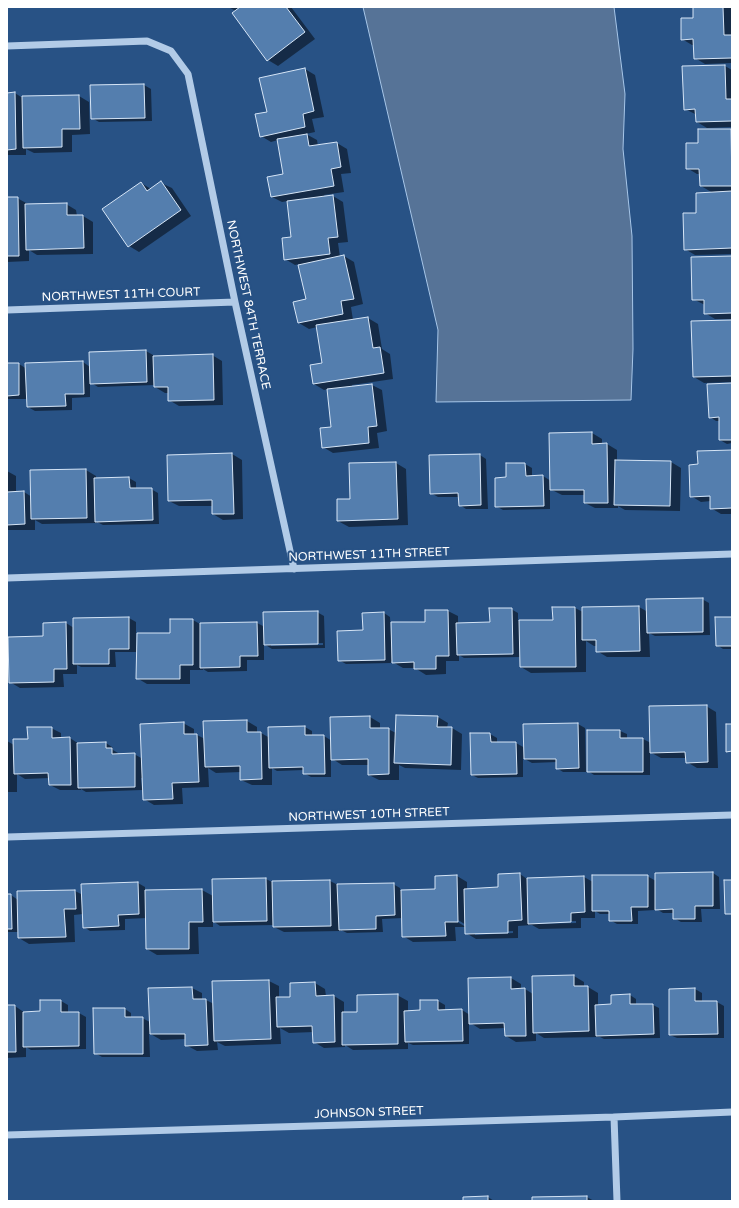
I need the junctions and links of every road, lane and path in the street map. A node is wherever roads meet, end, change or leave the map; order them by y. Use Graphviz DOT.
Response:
graph roads {
  1 [pos="7,46"];
  2 [pos="235,302"];
  3 [pos="7,310"];
  4 [pos="732,554"];
  5 [pos="294,569"];
  6 [pos="7,578"];
  7 [pos="732,815"];
  8 [pos="7,837"];
  9 [pos="732,1112"];
  10 [pos="614,1117"];
  11 [pos="7,1135"];
  12 [pos="617,1201"];
  1 -- 2 [label="street, NORTHWEST 84TH TERRACE"];
  2 -- 3 [label="street, NORTHWEST 11TH COURT"];
  2 -- 5 [label="street, NORTHWEST 84TH TERRACE"];
  4 -- 5 [label="street, NORTHWEST 11TH STREET"];
  5 -- 6 [label="street, NORTHWEST 11TH STREET"];
  7 -- 8 [label="street, NORTHWEST 10TH STREET"];
  9 -- 10 [label="street, JOHNSON STREET"];
  10 -- 11 [label="street, JOHNSON STREET"];
  10 -- 12 [label="street"];
}
